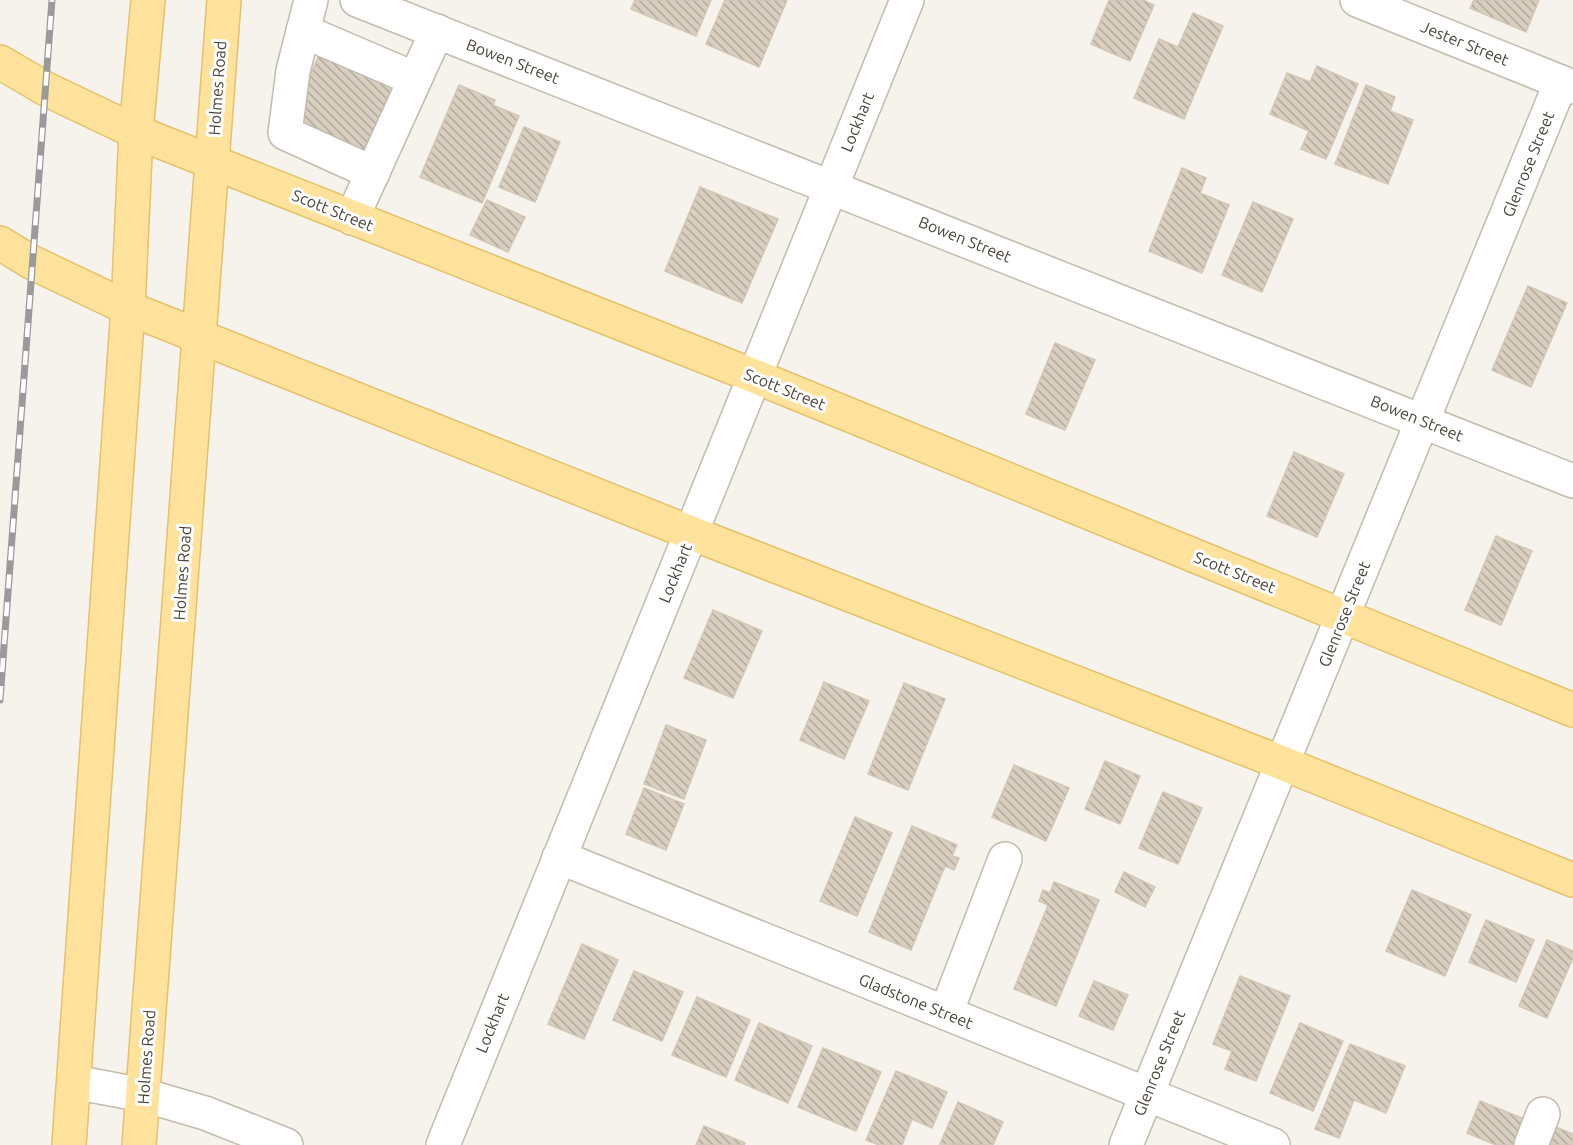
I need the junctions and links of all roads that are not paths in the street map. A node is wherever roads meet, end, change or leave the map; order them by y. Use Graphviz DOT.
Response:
graph roads {
  1 [pos="148,0"];
  2 [pos="224,0"];
  3 [pos="357,0"];
  4 [pos="907,0"];
  5 [pos="1357,0"];
  6 [pos="307,15"];
  7 [pos="437,31"];
  8 [pos="0,62"];
  9 [pos="416,79"];
  10 [pos="1567,85"];
  11 [pos="136,132"];
  12 [pos="211,162"];
  13 [pos="373,173"];
  14 [pos="831,186"];
  15 [pos="352,218"];
  16 [pos="0,243"];
  17 [pos="128,308"];
  18 [pos="200,336"];
  19 [pos="754,376"];
  20 [pos="1422,420"];
  21 [pos="1573,481"];
  22 [pos="691,533"];
  23 [pos="1343,616"];
  24 [pos="1573,710"];
  25 [pos="1282,763"];
  26 [pos="559,857"];
  27 [pos="1005,859"];
  28 [pos="1573,880"];
  29 [pos="946,1013"];
  30 [pos="74,1082"];
  31 [pos="1147,1094"];
  32 [pos="143,1095"];
  33 [pos="1544,1114"];
  34 [pos="69,1145"];
  35 [pos="139,1145"];
  36 [pos="286,1145"];
  37 [pos="442,1145"];
  38 [pos="1126,1145"];
  39 [pos="1273,1145"];
  40 [pos="1531,1145"];
  1 -- 11 [label="main road"];
  2 -- 12 [label="main road, Holmes Road"];
  3 -- 7 [label="street, Bowen Street"];
  4 -- 14 [label="street, Lockhart"];
  5 -- 10 [label="street, Jester Street"];
  6 -- 9 [label="street"];
  6 -- 13 [label="street"];
  7 -- 9 [label="street"];
  7 -- 14 [label="street, Bowen Street"];
  8 -- 11 [label="main road, Scott Street"];
  9 -- 13 [label="street"];
  10 -- 20 [label="street, Glenrose Street"];
  11 -- 12 [label="main road, Scott Street"];
  11 -- 17 [label="main road"];
  12 -- 15 [label="main road, Scott Street"];
  12 -- 18 [label="main road, Holmes Road"];
  13 -- 15 [label="street"];
  14 -- 19 [label="street, Lockhart"];
  14 -- 20 [label="street, Bowen Street"];
  15 -- 19 [label="main road, Scott Street"];
  16 -- 17 [label="main road"];
  17 -- 18 [label="main road"];
  17 -- 30 [label="main road"];
  18 -- 22 [label="main road"];
  18 -- 32 [label="main road, Holmes Road"];
  19 -- 22 [label="street, Lockhart"];
  19 -- 23 [label="main road, Scott Street"];
  20 -- 21 [label="street, Bowen Street"];
  20 -- 23 [label="street, Glenrose Street"];
  22 -- 25 [label="main road"];
  22 -- 26 [label="street, Lockhart"];
  23 -- 24 [label="main road, Scott Street"];
  23 -- 25 [label="street, Glenrose Street"];
  25 -- 28 [label="main road"];
  25 -- 31 [label="street, Glenrose Street"];
  26 -- 29 [label="street, Gladstone Street"];
  26 -- 37 [label="street, Lockhart"];
  27 -- 29 [label="street"];
  29 -- 31 [label="street, Gladstone Street"];
  30 -- 32 [label="street"];
  30 -- 34 [label="main road"];
  31 -- 38 [label="street, Glenrose Street"];
  31 -- 39 [label="street, Gladstone Street"];
  32 -- 35 [label="main road, Holmes Road"];
  32 -- 36 [label="street"];
  33 -- 40 [label="street"];
}
